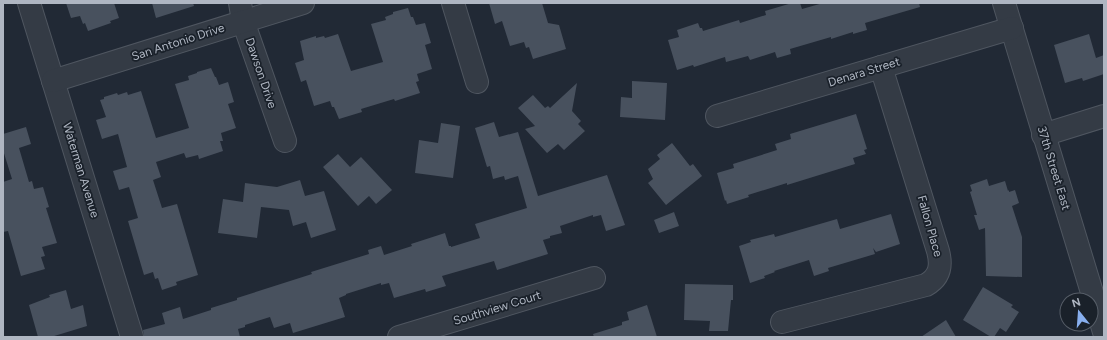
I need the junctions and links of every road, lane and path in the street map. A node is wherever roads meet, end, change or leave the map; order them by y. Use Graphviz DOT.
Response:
graph roads {
  1 [pos="29,3"];
  2 [pos="303,3"];
  3 [pos="453,3"];
  4 [pos="1004,3"];
  5 [pos="242,12"];
  6 [pos="1012,28"];
  7 [pos="881,67"];
  8 [pos="53,81"];
  9 [pos="477,82"];
  10 [pos="716,116"];
  11 [pos="1104,116"];
  12 [pos="1043,135"];
  13 [pos="285,141"];
  14 [pos="594,278"];
  15 [pos="782,322"];
  16 [pos="1104,332"];
  17 [pos="132,337"];
  18 [pos="399,337"];
  1 -- 8 [label="street, Waterman Avenue"];
  2 -- 5 [label="street, San Antonio Drive"];
  3 -- 9 [label="street"];
  4 -- 6 [label="street, 37th Street East"];
  5 -- 8 [label="street, San Antonio Drive"];
  5 -- 13 [label="street, Dawson Drive"];
  6 -- 7 [label="street, Denara Street"];
  6 -- 12 [label="street, 37th Street East"];
  7 -- 10 [label="street, Denara Street"];
  7 -- 15 [label="street, Fallon Place"];
  8 -- 17 [label="street, Waterman Avenue"];
  11 -- 12 [label="street"];
  12 -- 16 [label="street, 37th Street East"];
  14 -- 18 [label="street, Southview Court"];
}
